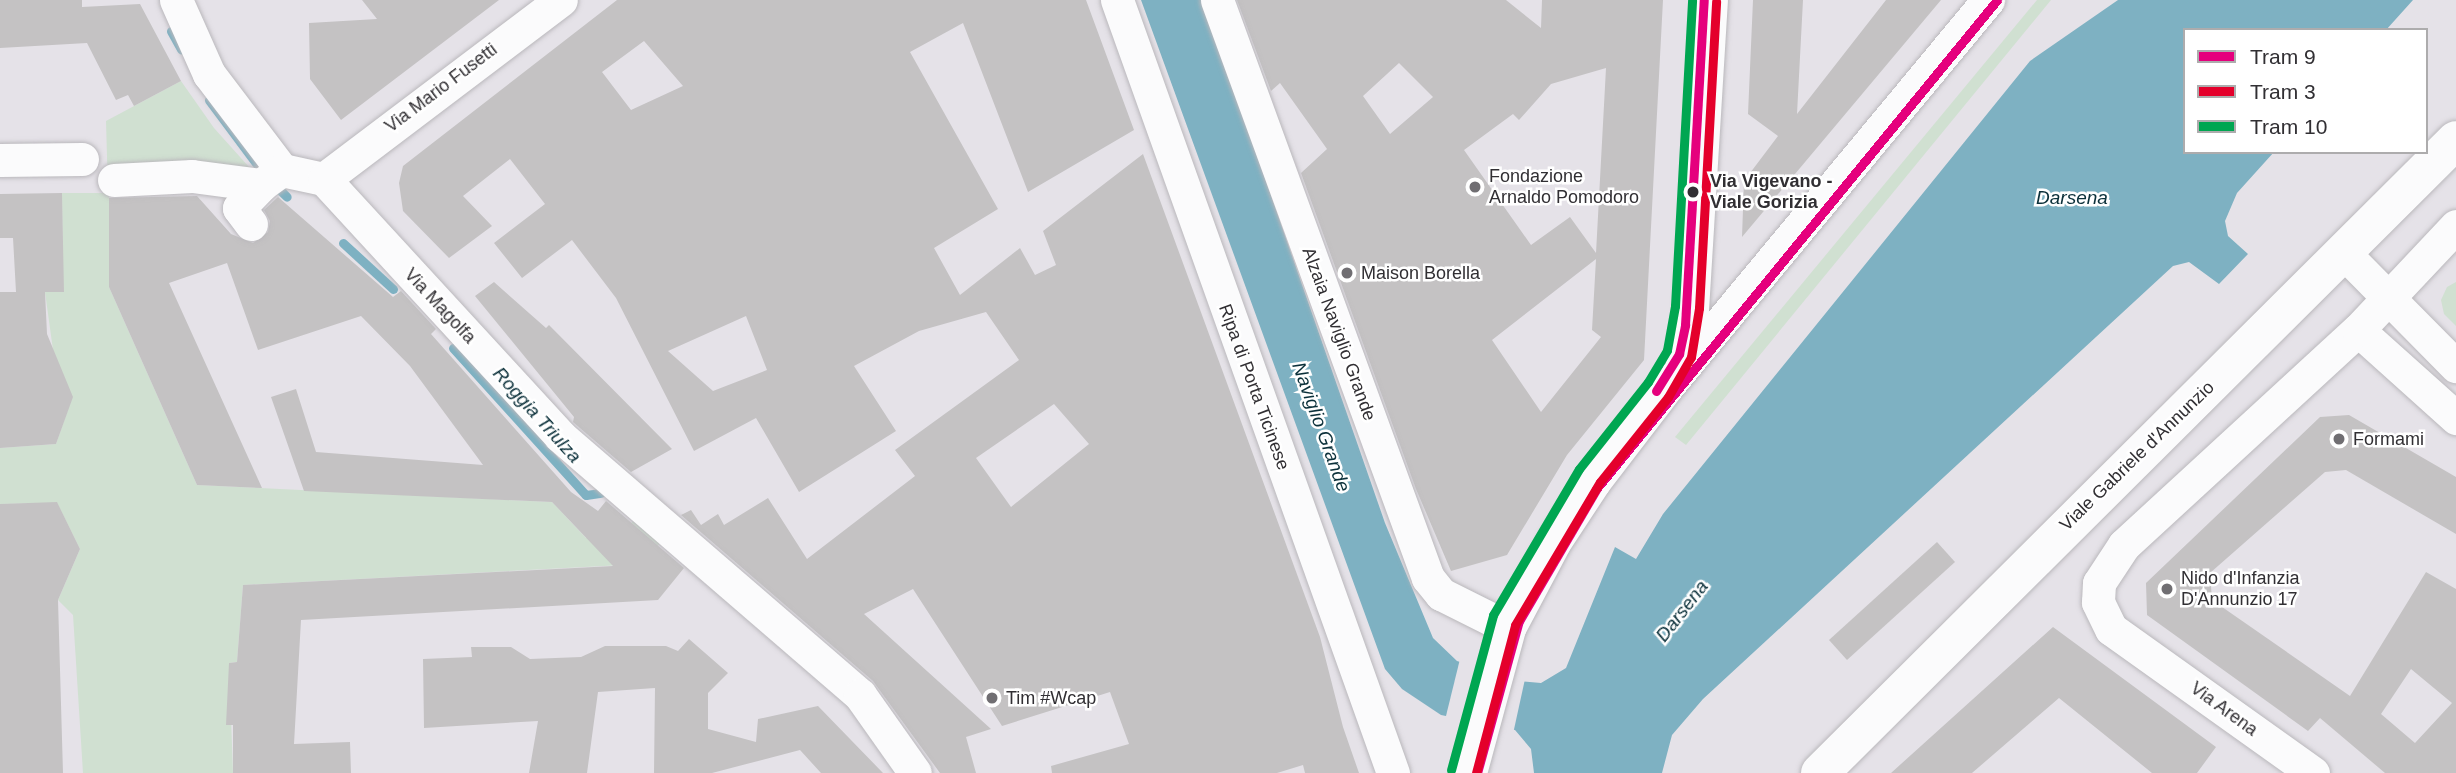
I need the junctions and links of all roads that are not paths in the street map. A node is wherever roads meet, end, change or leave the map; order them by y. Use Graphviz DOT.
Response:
graph roads {
  1 [pos="176,0"];
  2 [pos="561,0"];
  3 [pos="1117,0"];
  4 [pos="1217,0"];
  5 [pos="1711,0"];
  6 [pos="1988,0"];
  7 [pos="2456,140"];
  8 [pos="82,159"];
  9 [pos="0,160"];
  10 [pos="271,178"];
  11 [pos="324,179"];
  12 [pos="114,180"];
  13 [pos="251,224"];
  14 [pos="2456,226"];
  15 [pos="2345,254"];
  16 [pos="2390,297"];
  17 [pos="2358,330"];
  18 [pos="2456,366"];
  19 [pos="1681,370"];
  20 [pos="2456,418"];
  21 [pos="1504,641"];
  22 [pos="915,773"];
  23 [pos="1392,773"];
  24 [pos="1470,773"];
  25 [pos="1820,773"];
  26 [pos="2313,773"];
  1 -- 10 [label="street"];
  2 -- 11 [label="street, Via Mario Fusetti"];
  3 -- 23 [label="street, Ripa di Porta Ticinese"];
  4 -- 21 [label="street, Alzaia Naviglio Grande"];
  5 -- 19 [label="street"];
  6 -- 19 [label="street"];
  7 -- 15 [label="main road, Viale Gabriele d'Annunzio"];
  8 -- 9 [label="street"];
  10 -- 11 [label="street"];
  10 -- 12 [label="street"];
  10 -- 13 [label="street"];
  11 -- 22 [label="street, Via Magolfa"];
  14 -- 16 [label="street"];
  15 -- 16 [label="street"];
  15 -- 25 [label="main road, Viale Gabriele d'Annunzio"];
  16 -- 17 [label="street"];
  16 -- 18 [label="street"];
  17 -- 20 [label="street"];
  17 -- 26 [label="street, Via Arena"];
  19 -- 21 [label="street"];
  21 -- 24 [label="street"];
}
